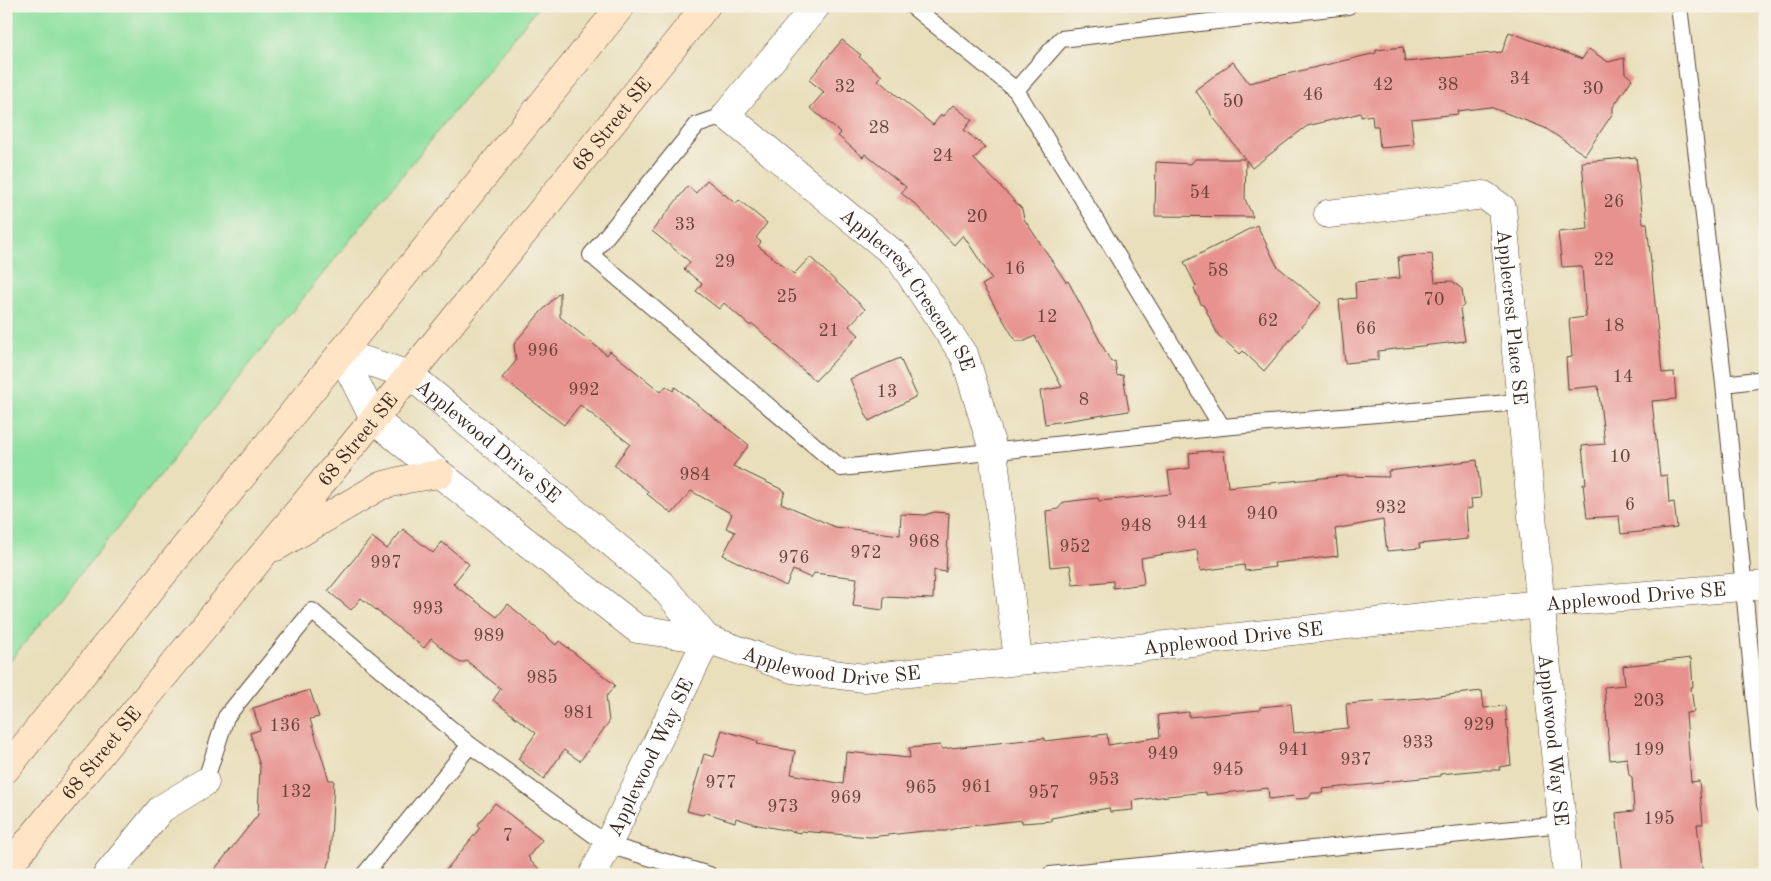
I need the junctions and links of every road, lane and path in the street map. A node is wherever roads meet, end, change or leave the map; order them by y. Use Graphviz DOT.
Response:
graph roads {
  1 [pos="621,6"];
  2 [pos="706,6"];
  3 [pos="816,6"];
  4 [pos="912,6"];
  5 [pos="1348,6"];
  6 [pos="1679,6"];
  7 [pos="1016,90"];
  8 [pos="726,116"];
  9 [pos="1328,214"];
  10 [pos="341,353"];
  11 [pos="410,375"];
  12 [pos="1765,379"];
  13 [pos="1724,384"];
  14 [pos="1520,402"];
  15 [pos="374,419"];
  16 [pos="1222,427"];
  17 [pos="993,450"];
  18 [pos="440,474"];
  19 [pos="261,555"];
  20 [pos="1754,587"];
  21 [pos="1540,604"];
  22 [pos="707,639"];
  23 [pos="1018,660"];
  24 [pos="470,745"];
  25 [pos="6,769"];
  26 [pos="205,782"];
  27 [pos="1765,805"];
  28 [pos="1562,824"];
  29 [pos="608,845"];
  30 [pos="6,869"];
  31 [pos="1156,869"];
  32 [pos="106,875"];
  33 [pos="364,875"];
  34 [pos="593,875"];
  35 [pos="709,875"];
  36 [pos="1050,875"];
  37 [pos="1567,875"];
  1 -- 10 [label="main road"];
  2 -- 11 [label="main road, 68 Street SE"];
  3 -- 8 [label="street"];
  4 -- 7 [label="lane"];
  5 -- 7 [label="lane"];
  6 -- 13 [label="lane"];
  7 -- 16 [label="lane"];
  8 -- 17 [label="street, Applecrest Crescent SE"];
  8 -- 17 [label="lane"];
  9 -- 14 [label="street, Applecrest Place SE"];
  10 -- 11 [label="street, Applewood Drive SE"];
  10 -- 15 [label="street, Applewood Drive SE"];
  10 -- 25 [label="main road"];
  11 -- 15 [label="main road, 68 Street SE"];
  11 -- 22 [label="street, Applewood Drive SE"];
  12 -- 13 [label="lane"];
  13 -- 20 [label="lane"];
  14 -- 16 [label="lane"];
  14 -- 21 [label="street, Applecrest Place SE"];
  15 -- 18 [label="street, Applewood Drive SE"];
  15 -- 19 [label="main road, 68 Street SE"];
  16 -- 17 [label="lane"];
  17 -- 23 [label="street, Applecrest Crescent SE"];
  18 -- 19 [label="main road"];
  18 -- 22 [label="street, Applewood Drive SE"];
  19 -- 30 [label="main road, 68 Street SE"];
  20 -- 21 [label="street, Applewood Drive SE"];
  20 -- 27 [label="lane"];
  21 -- 23 [label="street, Applewood Drive SE"];
  21 -- 28 [label="street, Applewood Way SE"];
  22 -- 23 [label="street, Applewood Drive SE"];
  22 -- 29 [label="street, Applewood Way SE"];
  24 -- 26 [label="lane"];
  24 -- 29 [label="lane"];
  24 -- 33 [label="lane"];
  26 -- 32 [label="street"];
  28 -- 31 [label="lane"];
  28 -- 37 [label="street, Applewood Way SE"];
  29 -- 34 [label="street, Applewood Way SE"];
  29 -- 35 [label="lane"];
  31 -- 36 [label="lane"];
}
